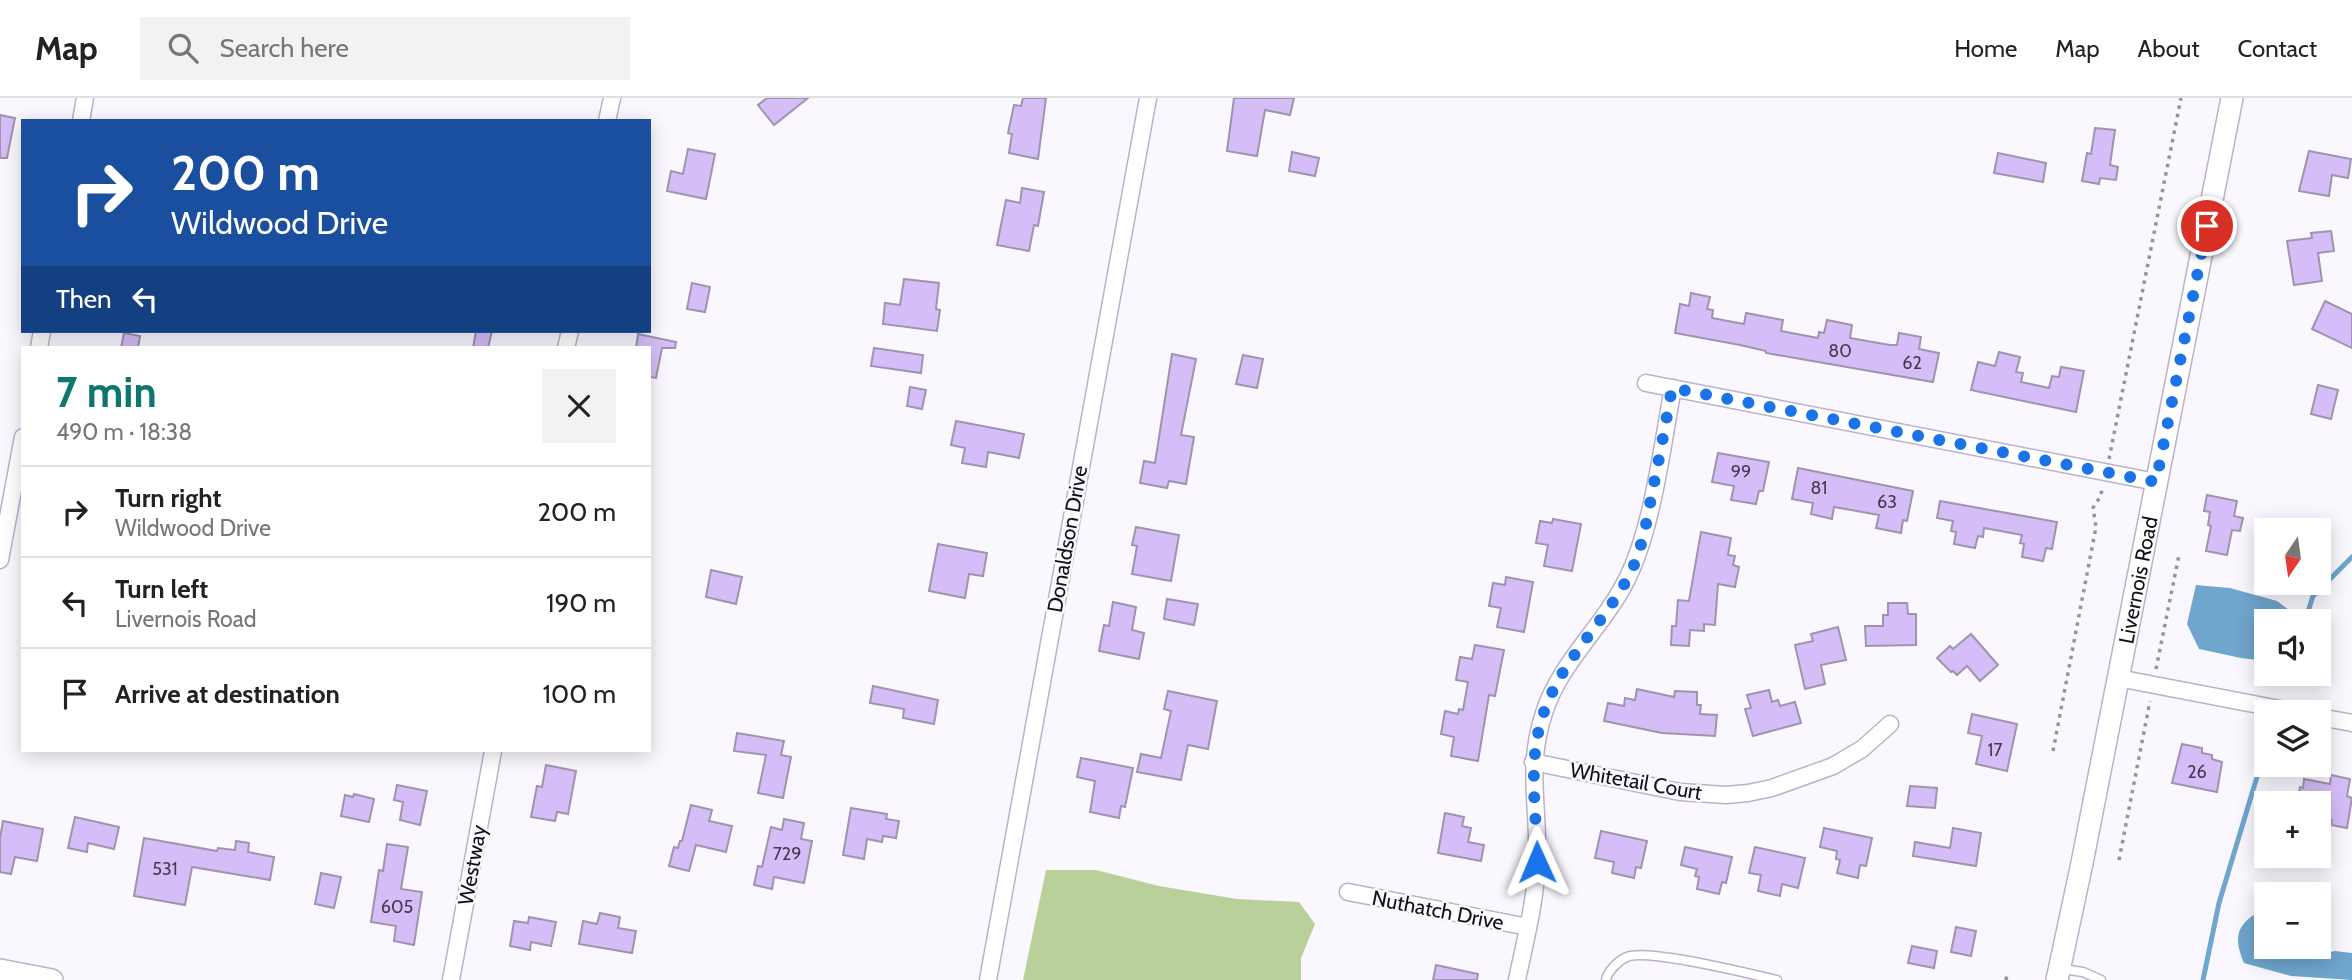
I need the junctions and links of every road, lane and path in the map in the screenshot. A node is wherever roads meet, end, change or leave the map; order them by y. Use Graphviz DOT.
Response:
graph roads {
  1 [pos="85,98"];
  2 [pos="612,98"];
  3 [pos="1148,98"];
  4 [pos="2181,98"];
  5 [pos="2232,98"];
  6 [pos="81,119"];
  7 [pos="607,119"];
  8 [pos="1646,383"];
  9 [pos="1672,388"];
  10 [pos="21,448"];
  11 [pos="2108,461"];
  12 [pos="2156,482"];
  13 [pos="2103,483"];
  14 [pos="2179,555"];
  15 [pos="0,560"];
  16 [pos="2156,671"];
  17 [pos="2118,678"];
  18 [pos="2151,698"];
  19 [pos="2254,704"];
  20 [pos="2331,719"];
  21 [pos="2352,723"];
  22 [pos="1890,724"];
  23 [pos="2053,751"];
  24 [pos="493,752"];
  25 [pos="1533,762"];
  26 [pos="2119,860"];
  27 [pos="1348,892"];
  28 [pos="1528,927"];
  29 [pos="0,970"];
  30 [pos="2007,974"];
  31 [pos="2058,974"];
  32 [pos="52,980"];
  33 [pos="451,980"];
  34 [pos="988,980"];
  35 [pos="1517,980"];
  36 [pos="1606,980"];
  37 [pos="1777,980"];
  38 [pos="2006,980"];
  39 [pos="2101,980"];
  1 -- 6 [label="street"];
  2 -- 7 [label="street"];
  3 -- 34 [label="street, Donaldson Drive"];
  4 -- 11 [label="path"];
  5 -- 12 [label="street, Livernois Road"];
  8 -- 9 [label="street"];
  9 -- 12 [label="street"];
  9 -- 25 [label="street"];
  10 -- 15 [label="street"];
  12 -- 17 [label="street, Livernois Road"];
  13 -- 23 [label="path"];
  14 -- 16 [label="path"];
  17 -- 19 [label="street"];
  17 -- 31 [label="street, Livernois Road"];
  18 -- 26 [label="path"];
  20 -- 21 [label="street"];
  22 -- 25 [label="street, Whitetail Court"];
  24 -- 33 [label="street, Westway"];
  25 -- 28 [label="street"];
  27 -- 28 [label="street, Nuthatch Drive"];
  28 -- 35 [label="street"];
  29 -- 32 [label="street"];
  30 -- 38 [label="path"];
  31 -- 39 [label="lane"];
  36 -- 37 [label="lane"];
}
